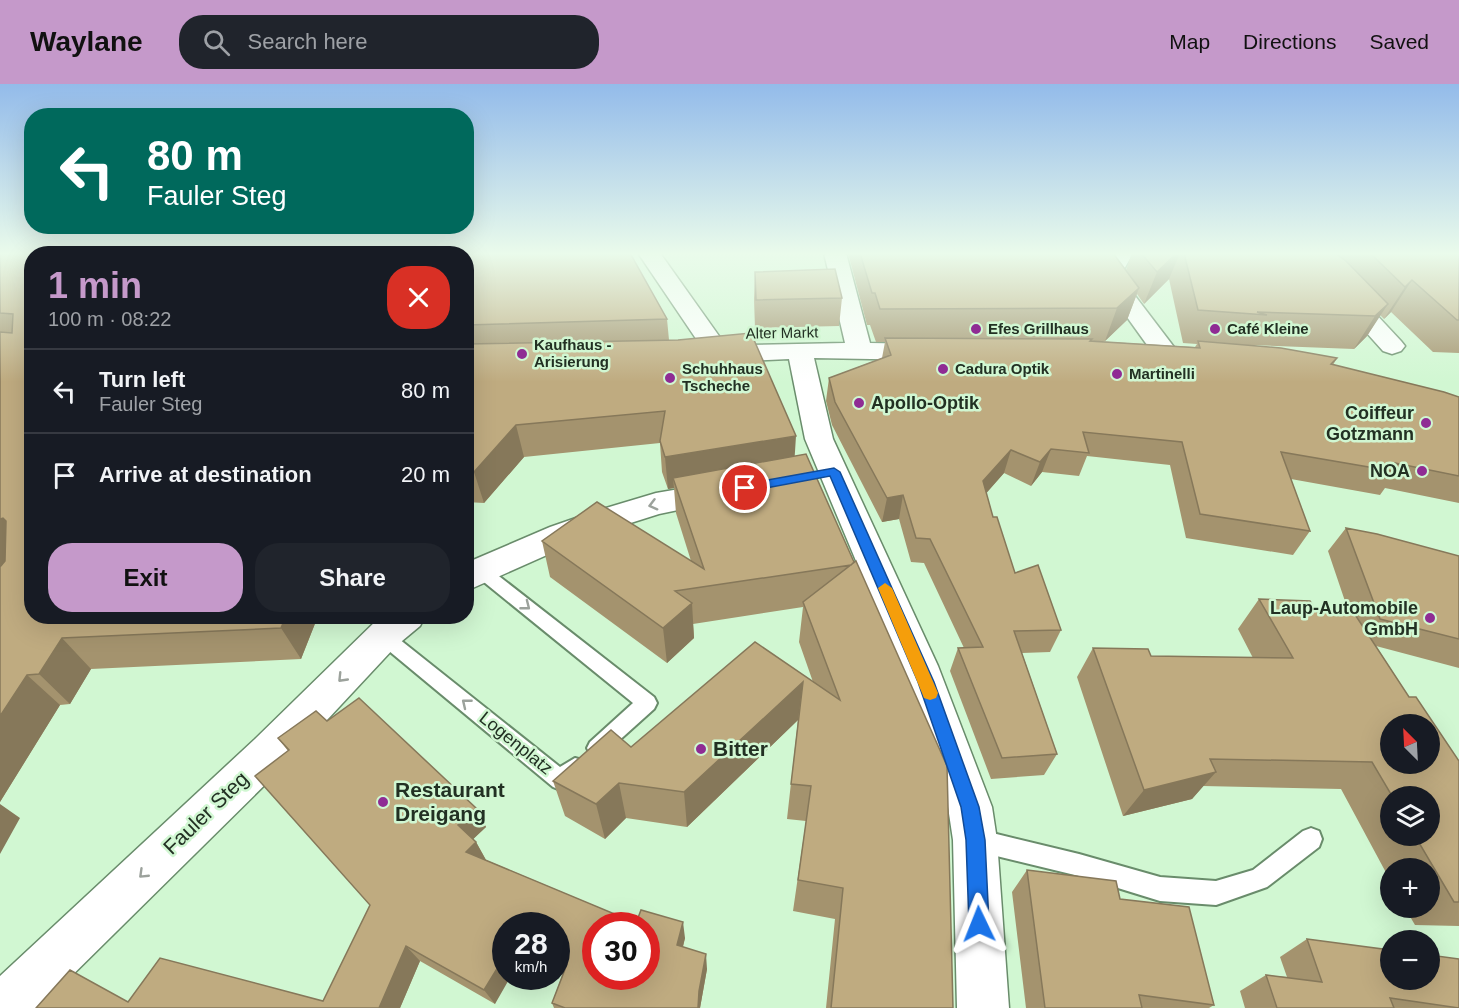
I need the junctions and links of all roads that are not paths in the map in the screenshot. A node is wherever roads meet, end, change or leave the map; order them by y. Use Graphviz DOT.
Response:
graph roads {
  1 [pos="679,296"];
  2 [pos="846,296"];
  3 [pos="1125,296"];
  4 [pos="1346,296"];
  5 [pos="858,343"];
  6 [pos="1392,346"];
  7 [pos="716,350"];
  8 [pos="1132,350"];
  9 [pos="800,351"];
  10 [pos="956,351"];
  11 [pos="689,358"];
  12 [pos="834,472"];
  13 [pos="801,478"];
  14 [pos="745,488"];
  15 [pos="474,574"];
  16 [pos="474,575"];
  17 [pos="395,626"];
  18 [pos="1311,839"];
  19 [pos="975,840"];
  20 [pos="3,1008"];
  21 [pos="983,1008"];
  1 -- 7 [label="street"];
  2 -- 5 [label="street"];
  3 -- 8 [label="street"];
  4 -- 6 [label="street"];
  5 -- 7 [label="street, Alter Markt"];
  5 -- 9 [label="street, Alter Markt"];
  5 -- 10 [label="street, Alter Markt"];
  7 -- 9 [label="street, Alter Markt"];
  7 -- 11 [label="street, Alter Markt"];
  9 -- 12 [label="street"];
  12 -- 13 [label="street"];
  12 -- 19 [label="street"];
  14 -- 15 [label="street, one-way"];
  16 -- 17 [label="lane, Logenplatz, one-way"];
  17 -- 20 [label="street, Fauler Steg, one-way"];
  18 -- 19 [label="lane"];
  19 -- 21 [label="street"];
}
